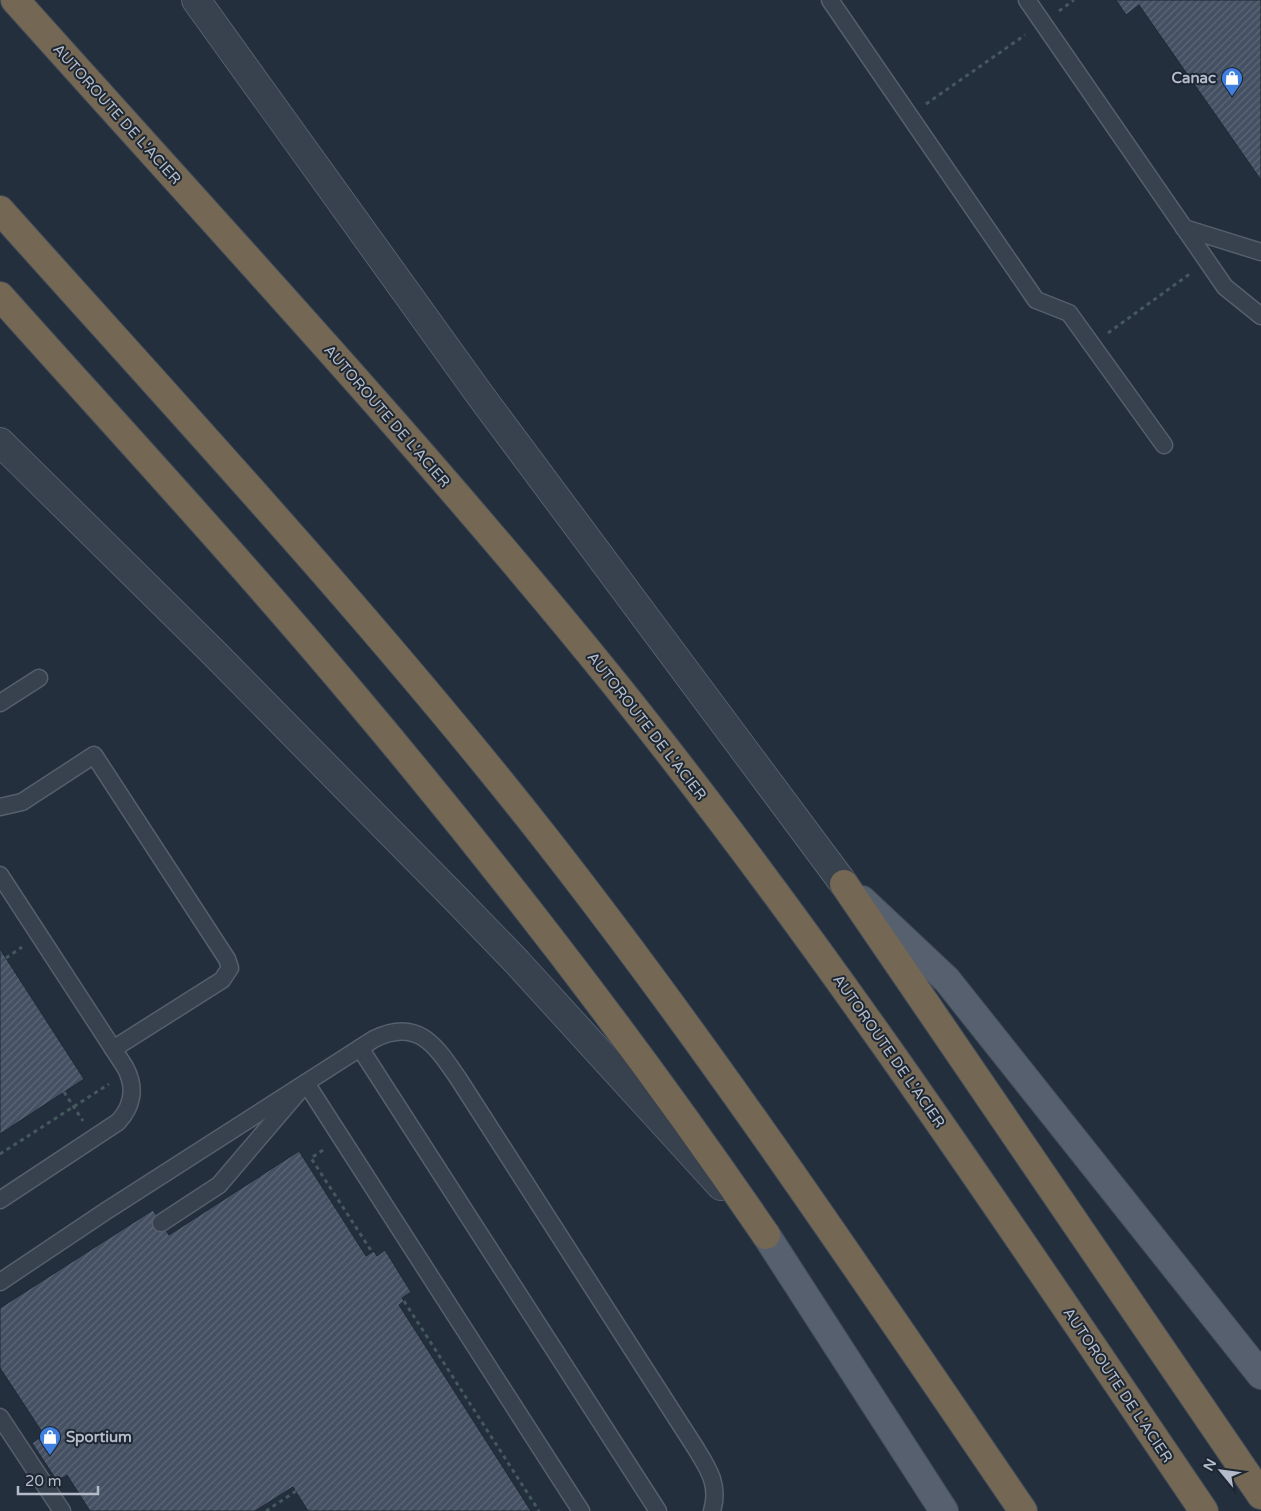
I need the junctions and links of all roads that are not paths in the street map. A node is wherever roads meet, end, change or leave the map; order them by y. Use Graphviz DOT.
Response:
graph roads {
  1 [pos="15,0"];
  2 [pos="196,0"];
  3 [pos="830,0"];
  4 [pos="1027,0"];
  5 [pos="0,210"];
  6 [pos="1184,228"];
  7 [pos="1261,252"];
  8 [pos="0,296"];
  9 [pos="1261,316"];
  10 [pos="0,442"];
  11 [pos="1164,445"];
  12 [pos="39,678"];
  13 [pos="0,703"];
  14 [pos="0,807"];
  15 [pos="0,875"];
  16 [pos="844,884"];
  17 [pos="360,1048"];
  18 [pos="113,1049"];
  19 [pos="306,1083"];
  20 [pos="0,1200"];
  21 [pos="161,1223"];
  22 [pos="766,1235"];
  23 [pos="0,1282"];
  24 [pos="1261,1374"];
  25 [pos="0,1417"];
  26 [pos="1261,1495"];
  27 [pos="62,1511"];
  28 [pos="581,1511"];
  29 [pos="658,1511"];
  30 [pos="712,1511"];
  31 [pos="944,1511"];
  32 [pos="1022,1511"];
  33 [pos="1204,1511"];
  1 -- 33 [label="highway, AUTOROUTE DE L'ACIER"];
  2 -- 16 [label="street"];
  3 -- 11 [label="lane"];
  4 -- 6 [label="lane"];
  5 -- 32 [label="highway"];
  6 -- 7 [label="lane"];
  6 -- 9 [label="lane"];
  8 -- 22 [label="highway"];
  10 -- 22 [label="street"];
  12 -- 13 [label="lane"];
  14 -- 18 [label="lane"];
  15 -- 18 [label="lane"];
  16 -- 24 [label="main road"];
  16 -- 26 [label="highway"];
  17 -- 19 [label="lane"];
  17 -- 29 [label="lane"];
  17 -- 30 [label="lane"];
  18 -- 20 [label="lane"];
  19 -- 21 [label="lane"];
  19 -- 23 [label="lane"];
  19 -- 28 [label="lane"];
  22 -- 31 [label="main road"];
  25 -- 27 [label="lane"];
}
